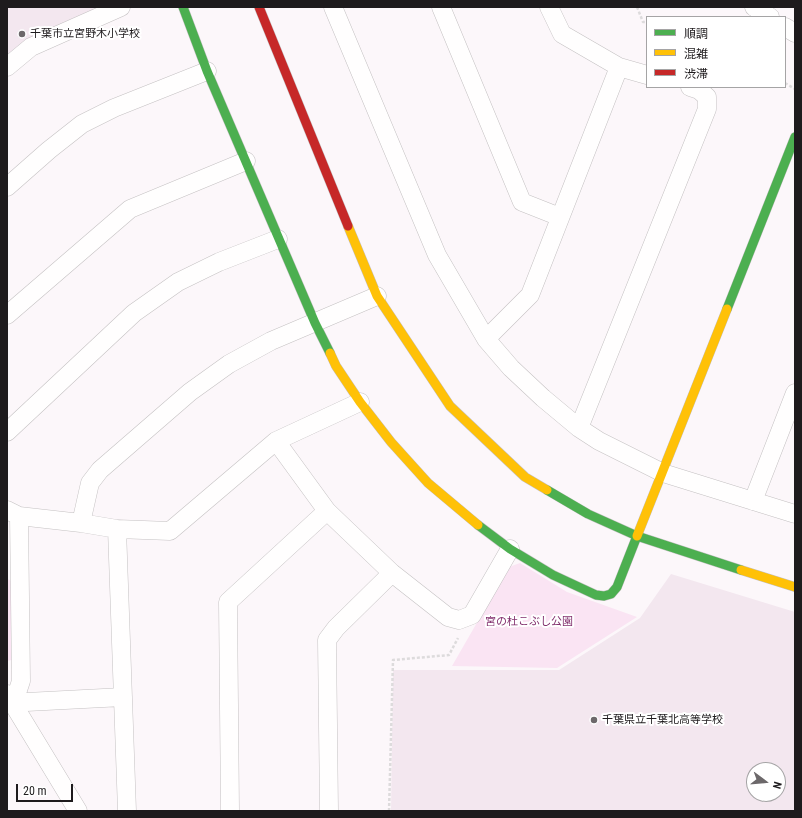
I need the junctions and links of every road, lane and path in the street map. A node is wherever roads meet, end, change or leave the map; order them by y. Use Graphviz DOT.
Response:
graph roads {
  1 [pos="121,7"];
  2 [pos="183,7"];
  3 [pos="259,7"];
  4 [pos="333,7"];
  5 [pos="441,7"];
  6 [pos="549,7"];
  7 [pos="637,7"];
  8 [pos="754,7"];
  9 [pos="768,16"];
  10 [pos="646,22"];
  11 [pos="786,28"];
  12 [pos="795,33"];
  13 [pos="7,67"];
  14 [pos="619,67"];
  15 [pos="208,71"];
  16 [pos="646,75"];
  17 [pos="786,84"];
  18 [pos="693,88"];
  19 [pos="795,89"];
  20 [pos="795,137"];
  21 [pos="246,161"];
  22 [pos="7,187"];
  23 [pos="560,217"];
  24 [pos="278,239"];
  25 [pos="377,296"];
  26 [pos="7,315"];
  27 [pos="315,323"];
  28 [pos="486,339"];
  29 [pos="795,393"];
  30 [pos="360,402"];
  31 [pos="579,428"];
  32 [pos="7,432"];
  33 [pos="276,441"];
  34 [pos="663,473"];
  35 [pos="753,501"];
  36 [pos="327,512"];
  37 [pos="13,513"];
  38 [pos="795,514"];
  39 [pos="82,523"];
  40 [pos="117,529"];
  41 [pos="637,536"];
  42 [pos="510,549"];
  43 [pos="13,555"];
  44 [pos="392,573"];
  45 [pos="795,587"];
  46 [pos="472,615"];
  47 [pos="123,697"];
  48 [pos="9,700"];
  49 [pos="78,811"];
  50 [pos="127,811"];
  51 [pos="230,811"];
  52 [pos="329,811"];
  53 [pos="389,811"];
  1 -- 13 [label="street"];
  2 -- 15 [label="street"];
  3 -- 25 [label="street"];
  4 -- 28 [label="street"];
  5 -- 23 [label="street"];
  6 -- 14 [label="street"];
  7 -- 10 [label="path"];
  8 -- 9 [label="street"];
  11 -- 12 [label="street"];
  14 -- 16 [label="street"];
  14 -- 23 [label="street"];
  15 -- 21 [label="street"];
  15 -- 22 [label="street"];
  17 -- 19 [label="path"];
  18 -- 31 [label="street"];
  20 -- 34 [label="street"];
  21 -- 24 [label="street"];
  21 -- 26 [label="street"];
  23 -- 28 [label="street"];
  24 -- 27 [label="street"];
  24 -- 32 [label="street"];
  25 -- 27 [label="street"];
  25 -- 41 [label="street"];
  27 -- 30 [label="street"];
  27 -- 39 [label="street"];
  28 -- 31 [label="street"];
  29 -- 35 [label="street"];
  30 -- 33 [label="street"];
  30 -- 42 [label="street"];
  31 -- 34 [label="street"];
  33 -- 36 [label="street"];
  33 -- 40 [label="street"];
  34 -- 35 [label="street"];
  34 -- 41 [label="street"];
  35 -- 38 [label="street"];
  36 -- 44 [label="street"];
  36 -- 51 [label="street"];
  37 -- 39 [label="street"];
  37 -- 43 [label="street"];
  39 -- 40 [label="street"];
  40 -- 47 [label="street"];
  41 -- 42 [label="street"];
  41 -- 45 [label="street"];
  42 -- 46 [label="street"];
  43 -- 48 [label="street"];
  44 -- 46 [label="street"];
  44 -- 52 [label="street"];
  46 -- 53 [label="path"];
  47 -- 48 [label="street"];
  47 -- 50 [label="street"];
  48 -- 49 [label="street"];
}
